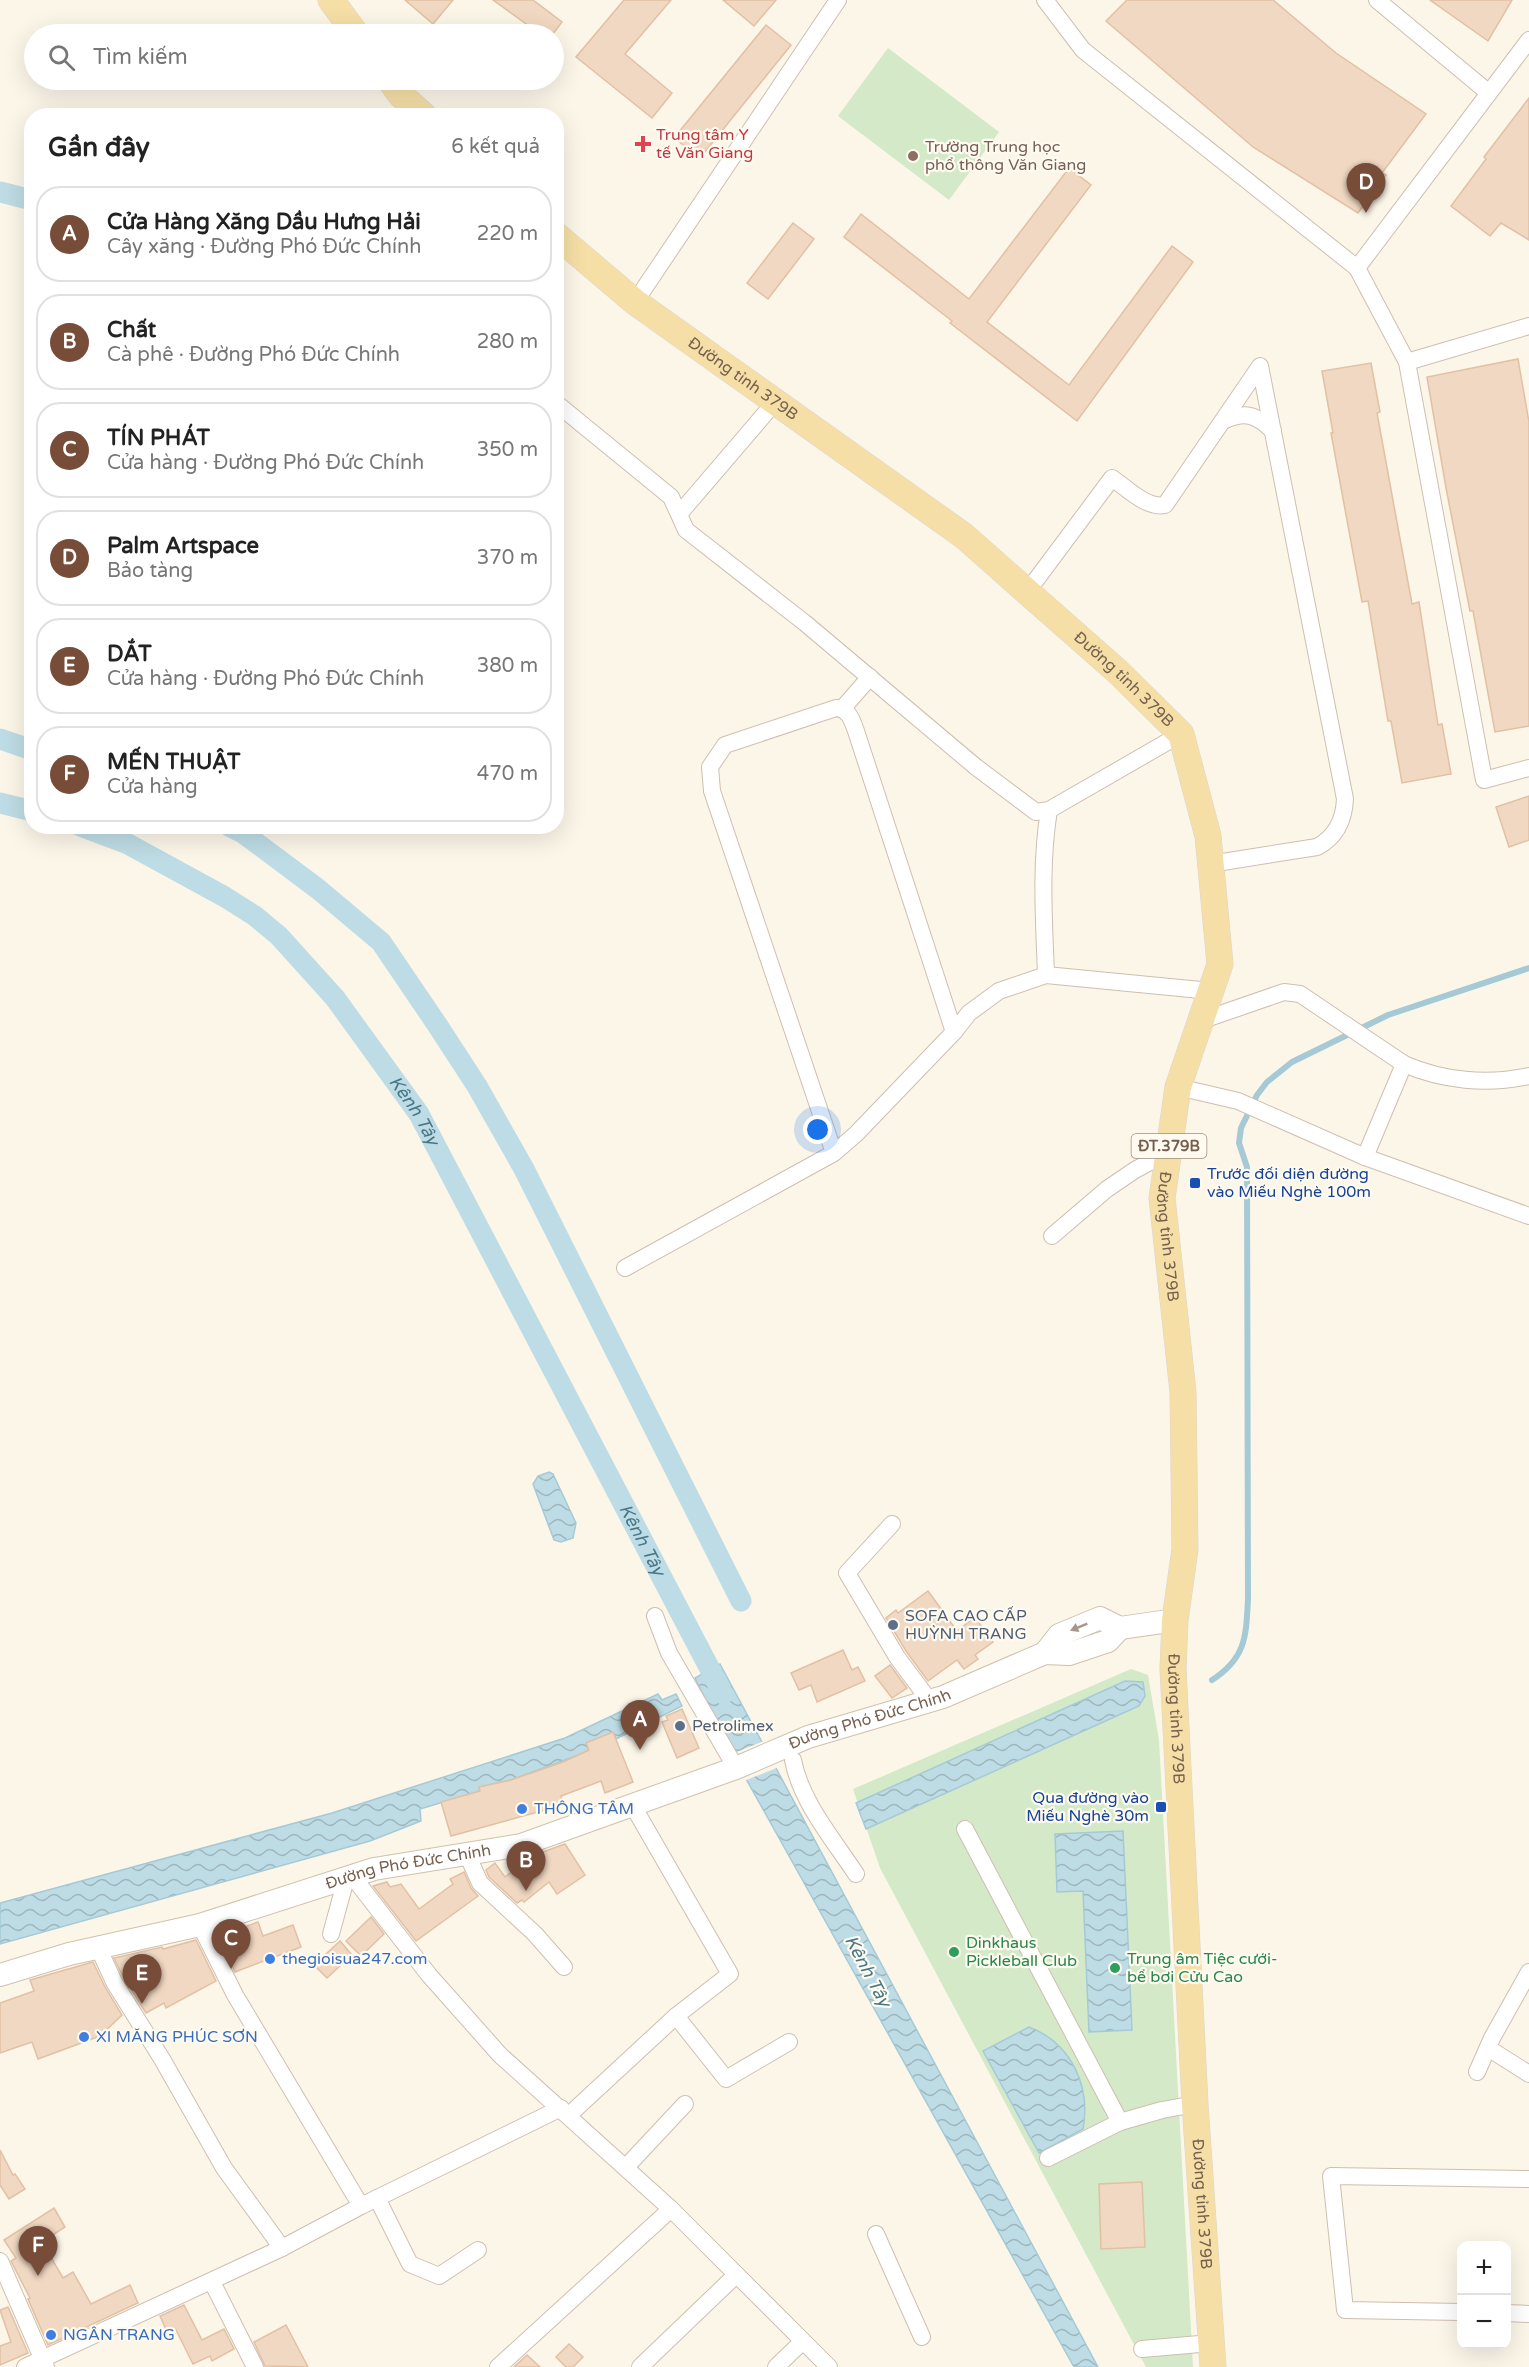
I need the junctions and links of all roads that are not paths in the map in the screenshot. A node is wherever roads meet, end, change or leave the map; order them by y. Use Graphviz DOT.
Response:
graph roads {
  1 [pos="331,0"];
  2 [pos="838,0"];
  3 [pos="1045,0"];
  4 [pos="1377,0"];
  5 [pos="349,24"];
  6 [pos="1529,40"];
  7 [pos="397,90"];
  8 [pos="1489,93"];
  9 [pos="415,108"];
  10 [pos="564,242"];
  11 [pos="1357,268"];
  12 [pos="635,302"];
  13 [pos="1529,326"];
  14 [pos="1407,362"];
  15 [pos="776,402"];
  16 [pos="564,410"];
  17 [pos="1223,421"];
  18 [pos="1273,431"];
  19 [pos="680,513"];
  20 [pos="1027,592"];
  21 [pos="870,678"];
  22 [pos="842,709"];
  23 [pos="1181,734"];
  24 [pos="1529,768"];
  25 [pos="1049,810"];
  26 [pos="1210,864"];
  27 [pos="1046,975"];
  28 [pos="1211,992"];
  29 [pos="1200,1021"];
  30 [pos="954,1032"];
  31 [pos="1398,1061"];
  32 [pos="1529,1076"];
  33 [pos="1178,1087"];
  34 [pos="1168,1152"];
  35 [pos="834,1153"];
  36 [pos="1365,1156"];
  37 [pos="1529,1216"];
  38 [pos="1052,1236"];
  39 [pos="625,1268"];
  40 [pos="892,1524"];
  41 [pos="655,1616"];
  42 [pos="1175,1620"];
  43 [pos="928,1700"];
  44 [pos="789,1754"];
  45 [pos="732,1769"];
  46 [pos="633,1806"];
  47 [pos="965,1829"];
  48 [pos="467,1854"];
  49 [pos="856,1874"];
  50 [pos="349,1878"];
  51 [pos="201,1925"];
  52 [pos="330,1934"];
  53 [pos="98,1947"];
  54 [pos="564,1967"];
  55 [pos="1529,1972"];
  56 [pos="0,1976"];
  57 [pos="676,2016"];
  58 [pos="789,2042"];
  59 [pos="1488,2048"];
  60 [pos="1477,2072"];
  61 [pos="1529,2074"];
  62 [pos="685,2104"];
  63 [pos="1195,2104"];
  64 [pos="565,2111"];
  65 [pos="1120,2122"];
  66 [pos="1048,2158"];
  67 [pos="626,2167"];
  68 [pos="1529,2179"];
  69 [pos="377,2198"];
  70 [pos="361,2206"];
  71 [pos="671,2209"];
  72 [pos="876,2234"];
  73 [pos="282,2248"];
  74 [pos="478,2250"];
  75 [pos="0,2261"];
  76 [pos="736,2275"];
  77 [pos="212,2282"];
  78 [pos="1457,2312"];
  79 [pos="1511,2313"];
  80 [pos="1529,2313"];
  81 [pos="922,2337"];
  82 [pos="802,2342"];
  83 [pos="1142,2349"];
  84 [pos="1212,2355"];
  85 [pos="44,2363"];
  86 [pos="25,2367"];
  87 [pos="255,2367"];
  88 [pos="498,2367"];
  89 [pos="640,2367"];
  90 [pos="776,2367"];
  91 [pos="829,2367"];
  1 -- 5 [label="main road"];
  2 -- 12 [label="street"];
  3 -- 11 [label="street"];
  4 -- 8 [label="street"];
  6 -- 8 [label="street"];
  7 -- 9 [label="main road"];
  8 -- 11 [label="street"];
  10 -- 12 [label="main road, Đường tỉnh 379B"];
  11 -- 14 [label="street"];
  12 -- 15 [label="main road, Đường tỉnh 379B"];
  13 -- 14 [label="street"];
  14 -- 24 [label="street"];
  15 -- 19 [label="street"];
  15 -- 20 [label="main road, Đường tỉnh 379B"];
  16 -- 19 [label="street"];
  17 -- 18 [label="street"];
  17 -- 18 [label="street"];
  17 -- 20 [label="street"];
  18 -- 26 [label="street"];
  19 -- 21 [label="street"];
  20 -- 23 [label="main road, Đường tỉnh 379B"];
  21 -- 22 [label="street"];
  21 -- 25 [label="street"];
  22 -- 30 [label="street"];
  22 -- 35 [label="street"];
  23 -- 25 [label="street"];
  23 -- 26 [label="main road, Đường tỉnh 379B / ĐT.379B"];
  25 -- 27 [label="street"];
  26 -- 28 [label="main road, Đường tỉnh 379B / ĐT.379B"];
  27 -- 28 [label="street"];
  27 -- 30 [label="street"];
  28 -- 29 [label="main road, Đường tỉnh 379B / ĐT.379B"];
  29 -- 31 [label="street"];
  29 -- 33 [label="main road, Đường tỉnh 379B / ĐT.379B"];
  30 -- 35 [label="street"];
  31 -- 32 [label="street"];
  31 -- 36 [label="street"];
  33 -- 34 [label="main road, Đường tỉnh 379B / ĐT.379B"];
  33 -- 36 [label="street"];
  34 -- 38 [label="street"];
  34 -- 42 [label="main road, Đường tỉnh 379B / ĐT.379B"];
  35 -- 39 [label="street"];
  36 -- 37 [label="street"];
  40 -- 43 [label="street"];
  41 -- 45 [label="street"];
  42 -- 43 [label="main road, Đường Phó Đức Chính"];
  42 -- 63 [label="main road, Đường tỉnh 379B / ĐT.379B"];
  43 -- 44 [label="main road, Đường Phó Đức Chính"];
  44 -- 45 [label="main road, Đường Phó Đức Chính"];
  44 -- 49 [label="street"];
  45 -- 46 [label="main road, Đường Phó Đức Chính"];
  46 -- 48 [label="main road, Đường Phó Đức Chính"];
  46 -- 57 [label="street"];
  47 -- 65 [label="street"];
  48 -- 50 [label="main road, Đường Phó Đức Chính"];
  48 -- 54 [label="street"];
  50 -- 51 [label="main road, Đường Phó Đức Chính"];
  50 -- 52 [label="street"];
  50 -- 64 [label="street"];
  51 -- 53 [label="main road, Đường Phó Đức Chính"];
  51 -- 70 [label="street"];
  53 -- 56 [label="main road, Đường Phó Đức Chính"];
  53 -- 73 [label="street"];
  55 -- 59 [label="street"];
  57 -- 58 [label="street"];
  57 -- 64 [label="street"];
  59 -- 60 [label="street"];
  59 -- 61 [label="street"];
  62 -- 67 [label="street"];
  63 -- 65 [label="street"];
  63 -- 84 [label="main road, Đường tỉnh 379B / ĐT.379B"];
  64 -- 67 [label="street"];
  64 -- 69 [label="street"];
  65 -- 66 [label="street"];
  67 -- 71 [label="street"];
  68 -- 78 [label="street"];
  69 -- 70 [label="street"];
  69 -- 74 [label="street"];
  70 -- 73 [label="street"];
  71 -- 76 [label="street"];
  71 -- 88 [label="street"];
  72 -- 81 [label="street"];
  73 -- 77 [label="street"];
  75 -- 85 [label="street"];
  76 -- 82 [label="street"];
  76 -- 89 [label="street"];
  77 -- 85 [label="street"];
  77 -- 87 [label="street"];
  79 -- 80 [label="street"];
  82 -- 90 [label="street"];
  82 -- 91 [label="street"];
  83 -- 84 [label="street"];
  85 -- 86 [label="street"];
}
